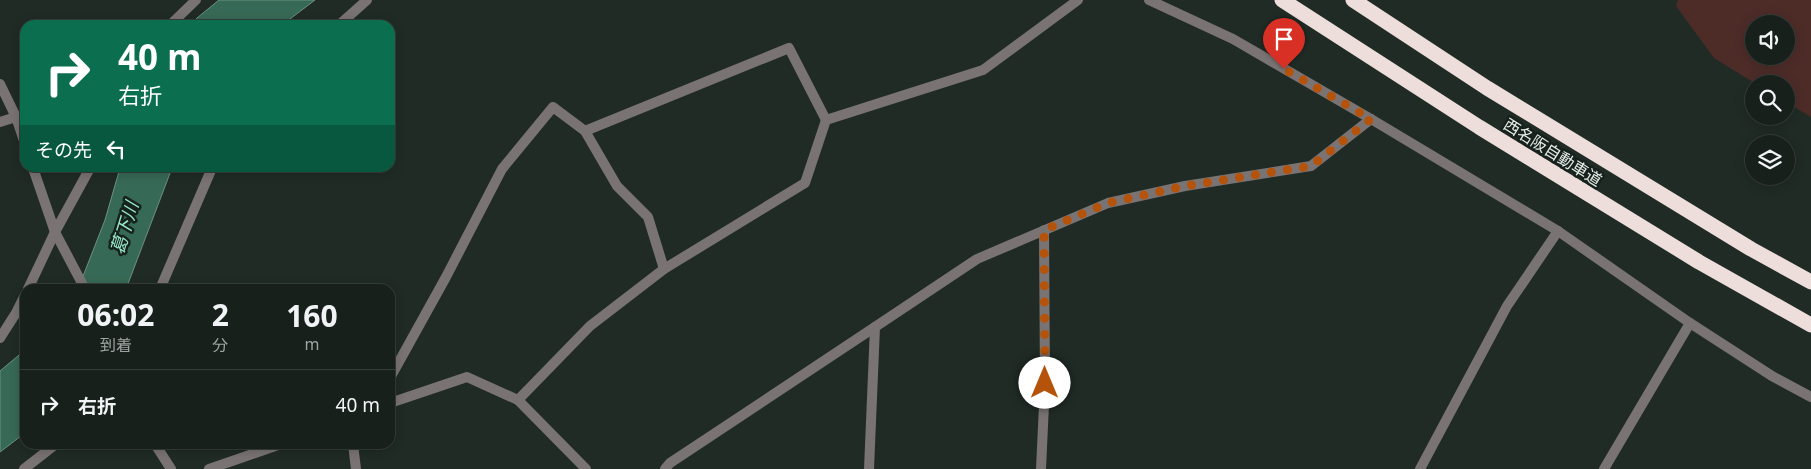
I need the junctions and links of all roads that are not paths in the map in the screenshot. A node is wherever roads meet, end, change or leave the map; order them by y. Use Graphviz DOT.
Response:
graph roads {
  1 [pos="196,0"];
  2 [pos="367,0"];
  3 [pos="1078,0"];
  4 [pos="1149,0"];
  5 [pos="1282,0"];
  6 [pos="1353,0"];
  7 [pos="175,20"];
  8 [pos="345,20"];
  9 [pos="0,84"];
  10 [pos="16,117"];
  11 [pos="1371,119"];
  12 [pos="826,120"];
  13 [pos="0,122"];
  14 [pos="20,129"];
  15 [pos="585,131"];
  16 [pos="34,172"];
  17 [pos="88,172"];
  18 [pos="210,172"];
  19 [pos="1044,230"];
  20 [pos="1558,231"];
  21 [pos="55,232"];
  22 [pos="664,269"];
  23 [pos="1811,282"];
  24 [pos="30,284"];
  25 [pos="81,284"];
  26 [pos="162,284"];
  27 [pos="20,305"];
  28 [pos="1690,323"];
  29 [pos="1811,325"];
  30 [pos="875,327"];
  31 [pos="0,338"];
  32 [pos="395,369"];
  33 [pos="1811,397"];
  34 [pos="518,400"];
  35 [pos="395,401"];
  36 [pos="50,449"];
  37 [pos="158,449"];
  38 [pos="267,449"];
  39 [pos="354,449"];
  40 [pos="24,469"];
  41 [pos="171,469"];
  42 [pos="209,469"];
  43 [pos="356,469"];
  44 [pos="586,469"];
  45 [pos="665,469"];
  46 [pos="869,469"];
  47 [pos="1040,469"];
  48 [pos="1420,469"];
  49 [pos="1604,469"];
  1 -- 7 [label="street"];
  2 -- 8 [label="street"];
  3 -- 12 [label="street"];
  4 -- 11 [label="street"];
  5 -- 29 [label="highway, 西名阪自動車道"];
  6 -- 23 [label="highway, 西名阪自動車道"];
  9 -- 10 [label="street"];
  10 -- 13 [label="street"];
  10 -- 14 [label="street"];
  11 -- 19 [label="street"];
  11 -- 20 [label="street"];
  12 -- 15 [label="street"];
  12 -- 22 [label="street"];
  15 -- 22 [label="street"];
  15 -- 32 [label="street"];
  16 -- 21 [label="street"];
  17 -- 21 [label="street"];
  18 -- 26 [label="street"];
  19 -- 30 [label="street"];
  19 -- 47 [label="street"];
  20 -- 28 [label="street"];
  20 -- 48 [label="street"];
  21 -- 24 [label="street"];
  21 -- 25 [label="street"];
  22 -- 34 [label="street"];
  27 -- 31 [label="street"];
  28 -- 33 [label="street"];
  28 -- 49 [label="street"];
  30 -- 45 [label="street"];
  30 -- 46 [label="street"];
  34 -- 35 [label="street"];
  34 -- 44 [label="street"];
  36 -- 40 [label="street"];
  37 -- 41 [label="street"];
  38 -- 42 [label="street"];
  39 -- 43 [label="street"];
}
